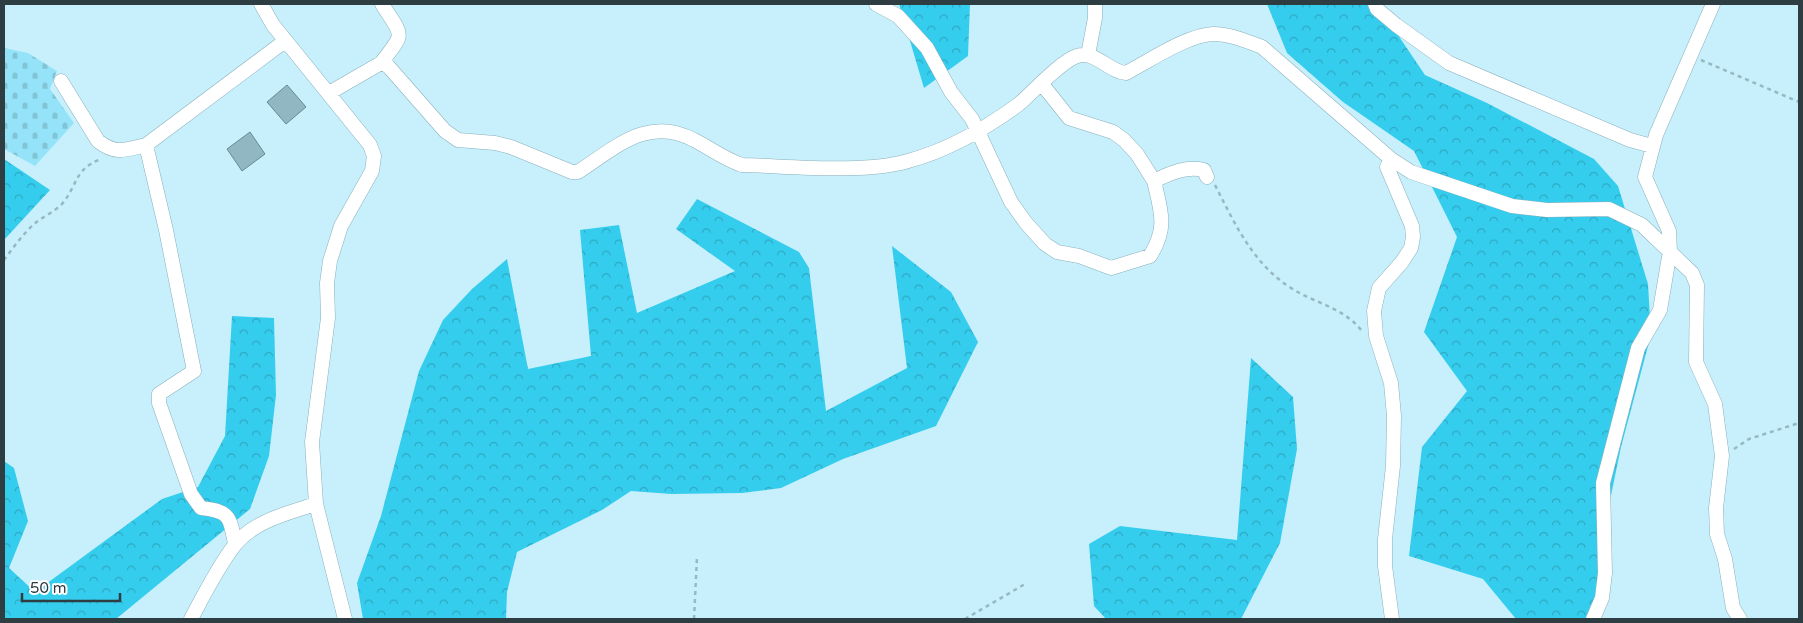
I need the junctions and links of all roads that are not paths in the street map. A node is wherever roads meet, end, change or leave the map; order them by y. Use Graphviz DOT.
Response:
graph roads {
  1 [pos="260,4"];
  2 [pos="382,4"];
  3 [pos="876,4"];
  4 [pos="1095,4"];
  5 [pos="1375,4"];
  6 [pos="1714,4"];
  7 [pos="286,40"];
  8 [pos="1088,55"];
  9 [pos="381,63"];
  10 [pos="61,81"];
  11 [pos="1041,83"];
  12 [pos="329,93"];
  13 [pos="978,132"];
  14 [pos="146,144"];
  15 [pos="1652,146"];
  16 [pos="1391,159"];
  17 [pos="1208,177"];
  18 [pos="1154,180"];
  19 [pos="1670,251"];
  20 [pos="316,504"];
  21 [pos="235,544"];
  22 [pos="191,619"];
  23 [pos="345,619"];
  24 [pos="1392,619"];
  25 [pos="1593,619"];
  26 [pos="1740,619"];
  1 -- 7 [label="street"];
  2 -- 9 [label="street"];
  3 -- 13 [label="street"];
  4 -- 8 [label="street"];
  5 -- 15 [label="street"];
  6 -- 15 [label="street"];
  7 -- 12 [label="street"];
  7 -- 14 [label="street"];
  8 -- 11 [label="street"];
  8 -- 16 [label="street"];
  9 -- 12 [label="street"];
  9 -- 13 [label="street"];
  10 -- 14 [label="street"];
  11 -- 13 [label="street"];
  11 -- 18 [label="street"];
  12 -- 20 [label="street"];
  13 -- 18 [label="street"];
  14 -- 21 [label="street"];
  15 -- 19 [label="street"];
  16 -- 19 [label="street"];
  16 -- 24 [label="street"];
  17 -- 18 [label="street"];
  19 -- 25 [label="street"];
  19 -- 26 [label="street"];
  20 -- 21 [label="street"];
  20 -- 23 [label="street"];
  21 -- 22 [label="street"];
}
